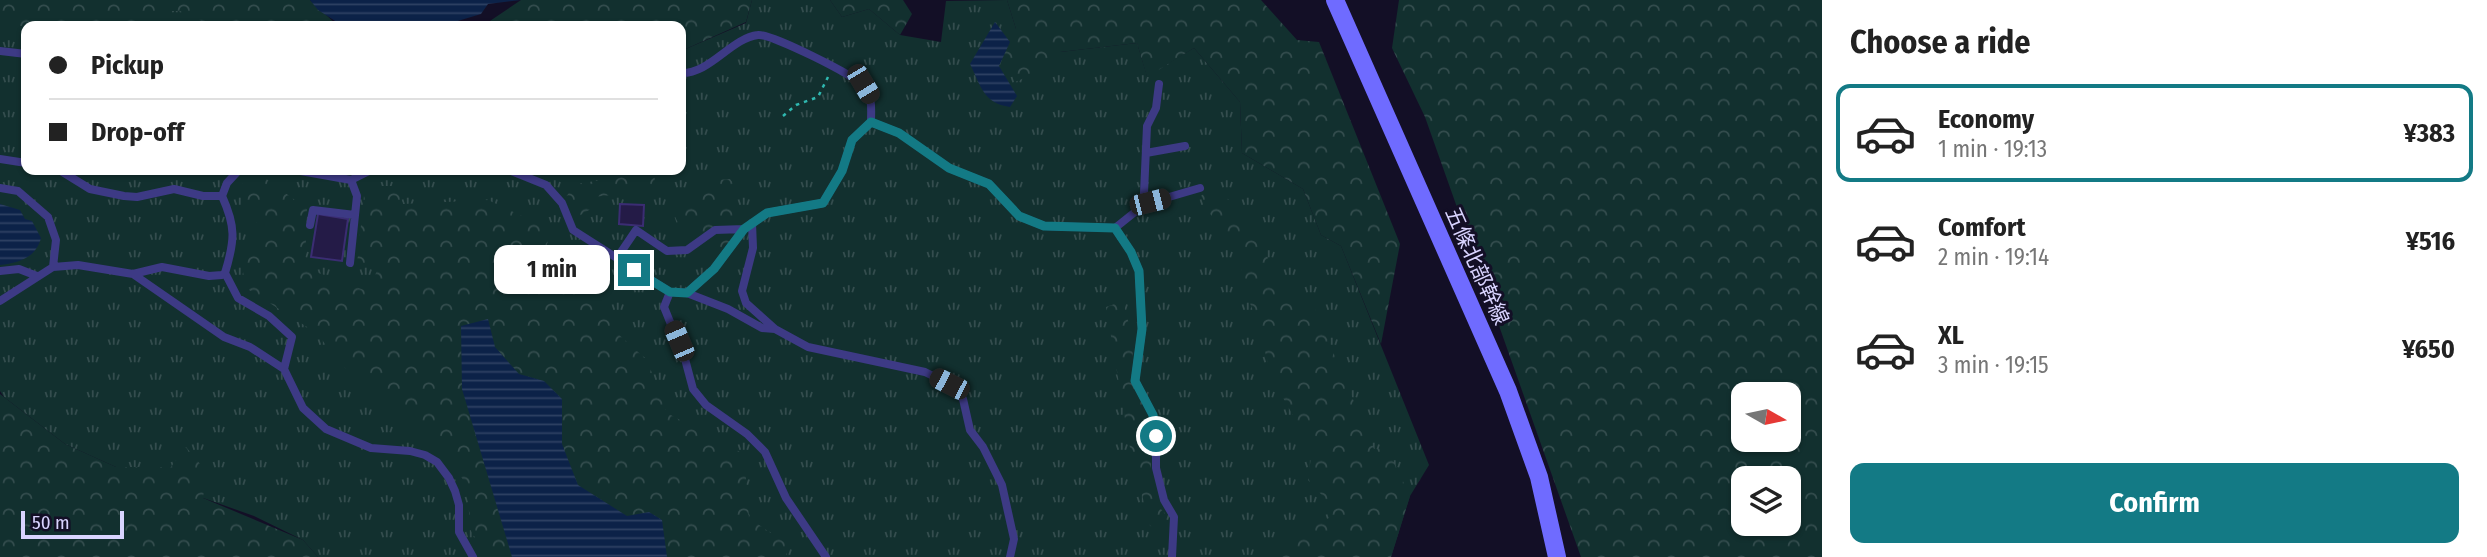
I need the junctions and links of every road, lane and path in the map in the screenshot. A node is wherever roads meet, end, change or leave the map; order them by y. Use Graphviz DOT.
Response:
graph roads {
  1 [pos="1335,0"];
  2 [pos="0,51"];
  3 [pos="21,53"];
  4 [pos="833,68"];
  5 [pos="686,72"];
  6 [pos="1159,84"];
  7 [pos="783,116"];
  8 [pos="871,122"];
  9 [pos="1185,146"];
  10 [pos="1146,153"];
  11 [pos="0,159"];
  12 [pos="21,162"];
  13 [pos="67,175"];
  14 [pos="235,175"];
  15 [pos="323,175"];
  16 [pos="361,175"];
  17 [pos="521,175"];
  18 [pos="351,180"];
  19 [pos="0,188"];
  20 [pos="1200,188"];
  21 [pos="222,196"];
  22 [pos="1150,202"];
  23 [pos="355,215"];
  24 [pos="752,223"];
  25 [pos="310,225"];
  26 [pos="1115,228"];
  27 [pos="744,229"];
  28 [pos="617,258"];
  29 [pos="350,263"];
  30 [pos="53,267"];
  31 [pos="0,271"];
  32 [pos="225,273"];
  33 [pos="133,274"];
  34 [pos="37,276"];
  35 [pos="670,292"];
  36 [pos="687,293"];
  37 [pos="0,301"];
  38 [pos="775,329"];
  39 [pos="284,369"];
  40 [pos="473,557"];
  41 [pos="826,557"];
  42 [pos="1010,557"];
  43 [pos="1172,557"];
  44 [pos="1557,557"];
  1 -- 44 [label="street, 五條北部幹線"];
  2 -- 3 [label="lane"];
  4 -- 5 [label="lane"];
  4 -- 7 [label="path"];
  4 -- 8 [label="lane"];
  6 -- 10 [label="lane"];
  8 -- 24 [label="lane"];
  8 -- 26 [label="lane"];
  9 -- 10 [label="lane"];
  10 -- 22 [label="lane"];
  11 -- 12 [label="lane"];
  13 -- 21 [label="lane"];
  14 -- 21 [label="lane"];
  15 -- 18 [label="lane"];
  16 -- 18 [label="lane"];
  17 -- 28 [label="lane"];
  18 -- 23 [label="lane"];
  19 -- 30 [label="lane"];
  20 -- 22 [label="lane"];
  21 -- 32 [label="lane"];
  22 -- 26 [label="lane"];
  23 -- 25 [label="lane"];
  23 -- 29 [label="lane"];
  24 -- 27 [label="lane"];
  24 -- 38 [label="lane"];
  26 -- 43 [label="lane"];
  27 -- 28 [label="lane"];
  27 -- 36 [label="lane"];
  28 -- 35 [label="lane"];
  30 -- 33 [label="lane"];
  30 -- 34 [label="lane"];
  31 -- 34 [label="lane"];
  32 -- 33 [label="lane"];
  32 -- 39 [label="lane"];
  33 -- 39 [label="lane"];
  34 -- 37 [label="lane"];
  35 -- 36 [label="lane"];
  35 -- 41 [label="lane"];
  36 -- 38 [label="lane"];
  38 -- 42 [label="lane"];
  39 -- 40 [label="lane"];
}
